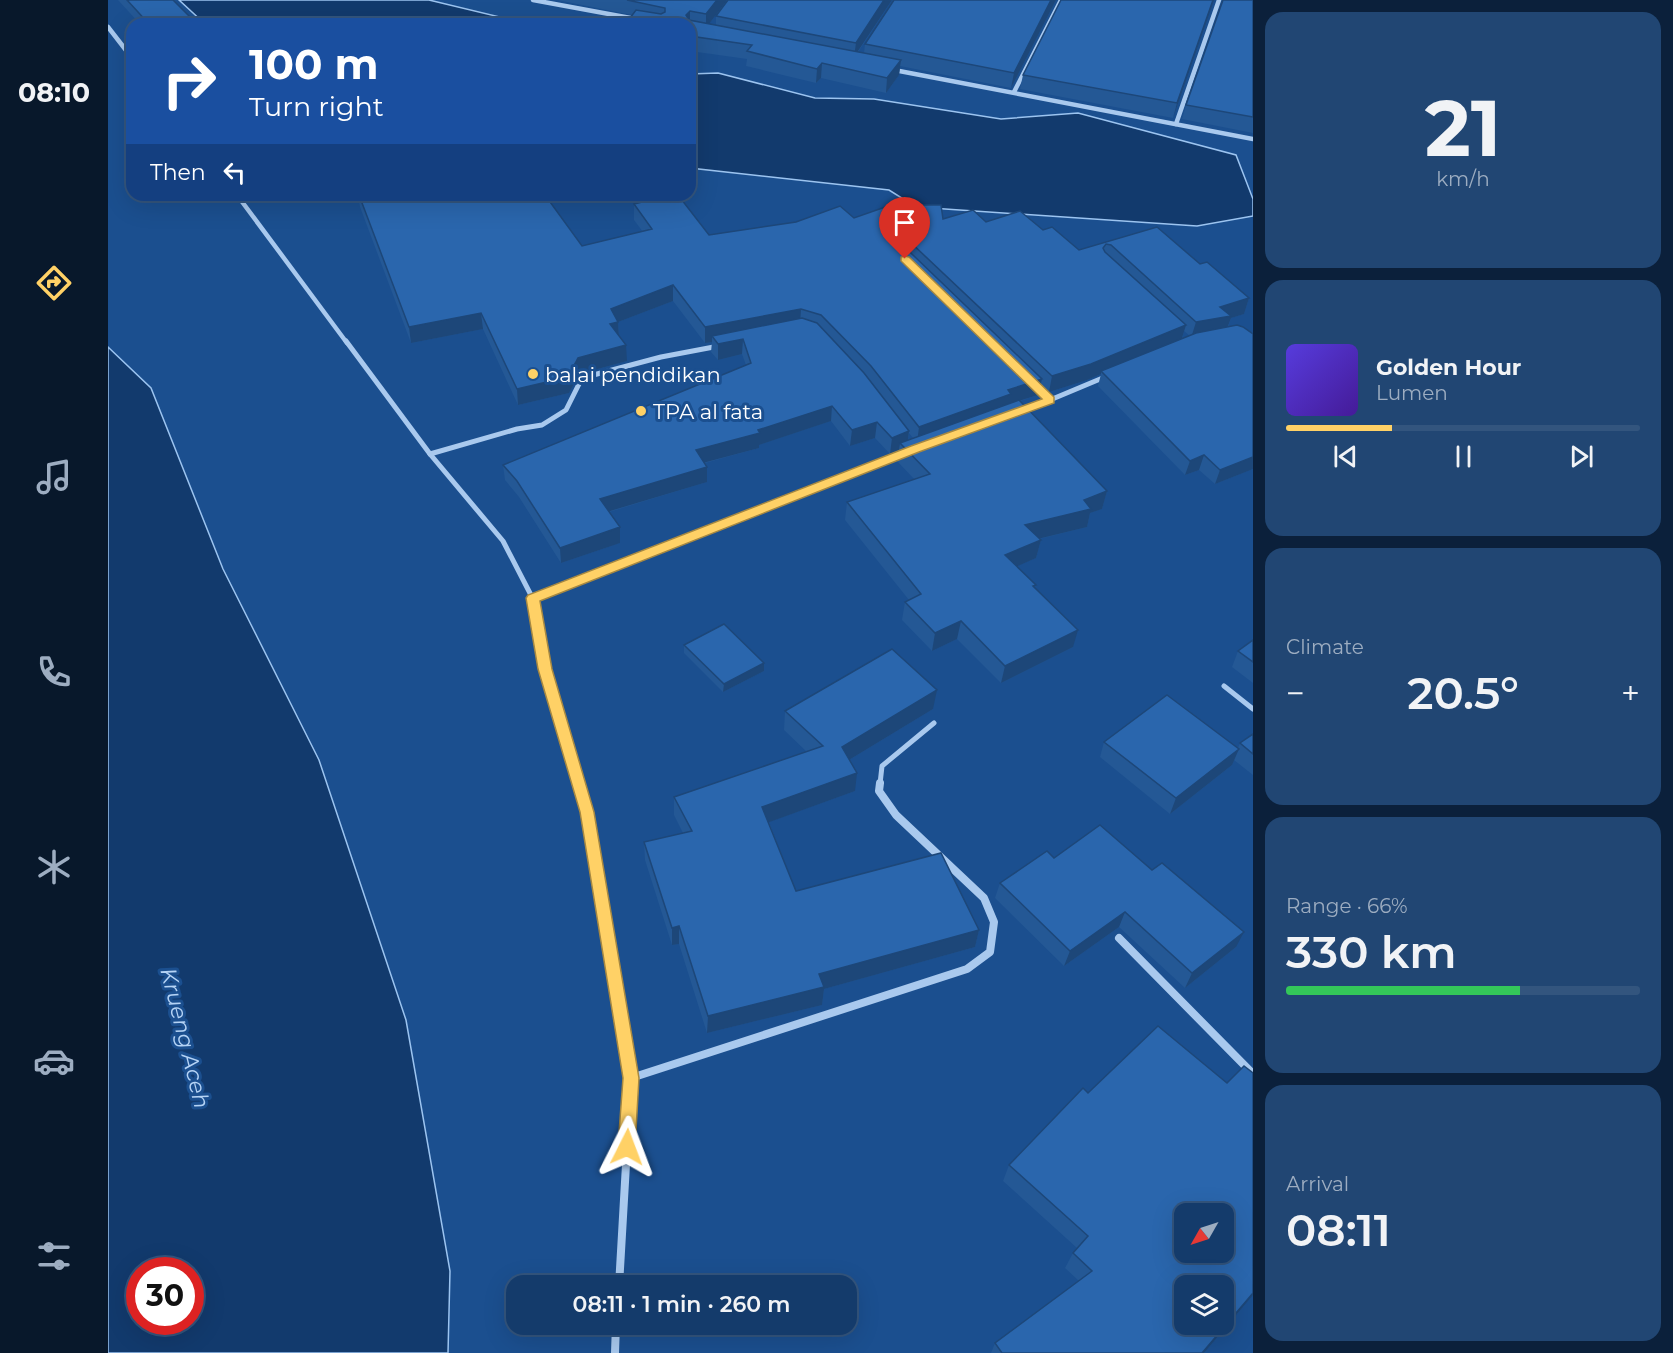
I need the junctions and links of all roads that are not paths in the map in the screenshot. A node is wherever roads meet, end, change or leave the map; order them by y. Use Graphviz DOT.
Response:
graph roads {
  1 [pos="533,0"];
  2 [pos="568,0"];
  3 [pos="1060,0"];
  4 [pos="1219,0"];
  5 [pos="563,5"];
  6 [pos="629,18"];
  7 [pos="108,27"];
  8 [pos="126,50"];
  9 [pos="890,69"];
  10 [pos="1014,92"];
  11 [pos="1176,124"];
  12 [pos="1253,140"];
  13 [pos="241,201"];
  14 [pos="730,344"];
  15 [pos="1114,374"];
  16 [pos="1034,384"];
  17 [pos="1050,400"];
  18 [pos="1017,412"];
  19 [pos="915,449"];
  20 [pos="430,454"];
  21 [pos="533,598"];
  22 [pos="1224,686"];
  23 [pos="1253,709"];
  24 [pos="934,723"];
  25 [pos="1119,938"];
  26 [pos="1253,1074"];
  27 [pos="631,1078"];
  28 [pos="620,1275"];
  29 [pos="616,1335"];
  30 [pos="615,1353"];
  1 -- 5 [label="street"];
  2 -- 5 [label="street"];
  3 -- 10 [label="street"];
  4 -- 11 [label="street"];
  5 -- 6 [label="street"];
  7 -- 8 [label="street"];
  9 -- 10 [label="street"];
  10 -- 11 [label="street"];
  11 -- 12 [label="street"];
  13 -- 20 [label="street"];
  14 -- 20 [label="street"];
  15 -- 17 [label="street"];
  16 -- 17 [label="street"];
  17 -- 18 [label="street"];
  19 -- 21 [label="street"];
  20 -- 21 [label="street"];
  21 -- 27 [label="street"];
  22 -- 23 [label="street"];
  24 -- 27 [label="street"];
  25 -- 26 [label="street"];
  27 -- 28 [label="street"];
  29 -- 30 [label="street"];
}
